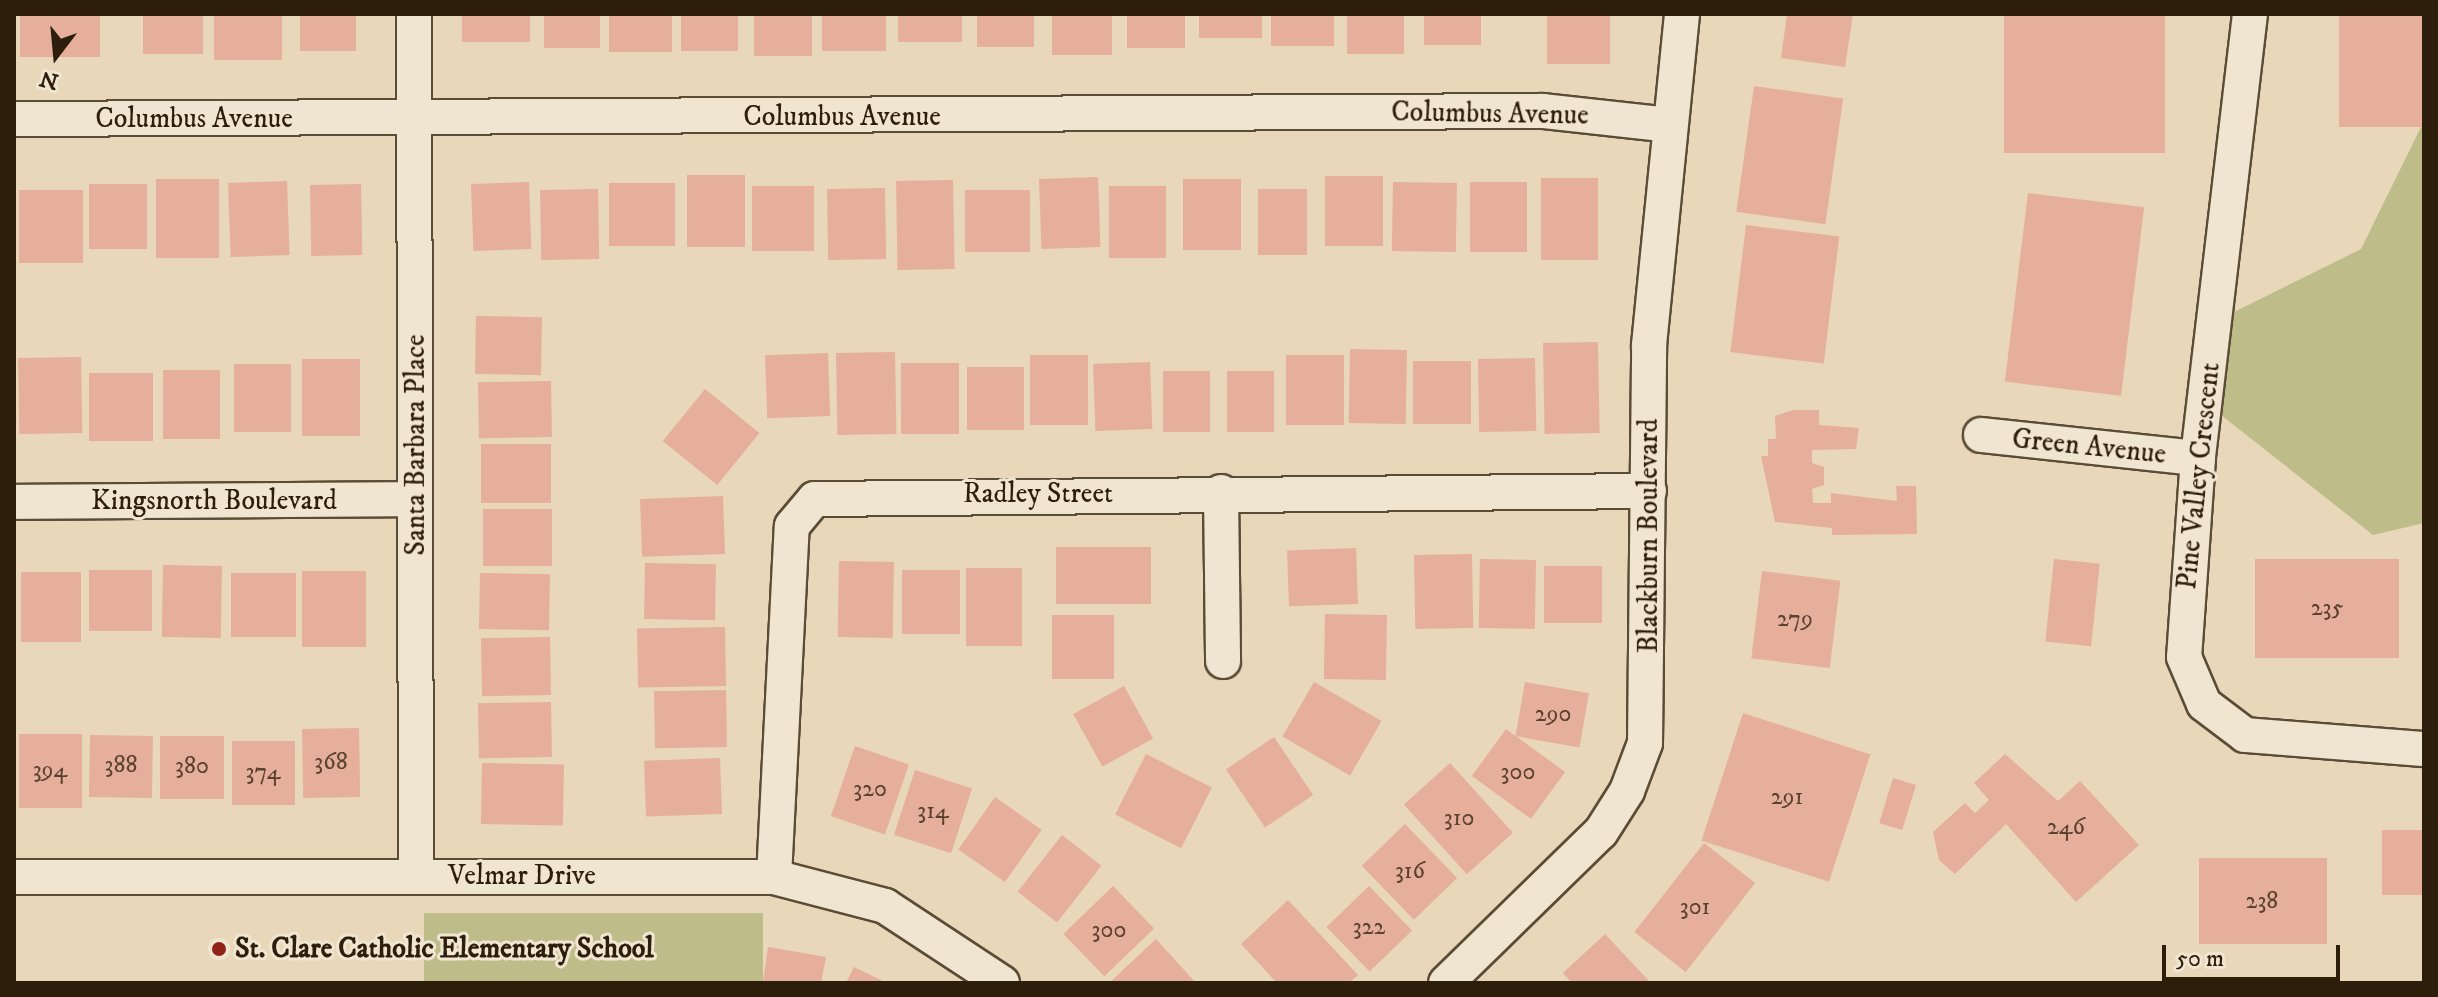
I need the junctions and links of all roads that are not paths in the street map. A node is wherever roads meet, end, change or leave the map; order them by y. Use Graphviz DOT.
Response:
graph roads {
  1 [pos="414,14"];
  2 [pos="1682,14"];
  3 [pos="2250,14"];
  4 [pos="413,115"];
  5 [pos="14,119"];
  6 [pos="1670,125"];
  7 [pos="1981,435"];
  8 [pos="2198,458"];
  9 [pos="1649,491"];
  10 [pos="1221,492"];
  11 [pos="415,499"];
  12 [pos="14,502"];
  13 [pos="1223,661"];
  14 [pos="2424,749"];
  15 [pos="416,876"];
  16 [pos="14,877"];
  17 [pos="774,877"];
  18 [pos="1002,983"];
  19 [pos="1446,983"];
  1 -- 4 [label="street, Santa Barbara Place"];
  2 -- 6 [label="street, Blackburn Boulevard"];
  3 -- 8 [label="street, Pine Valley Crescent"];
  4 -- 5 [label="street, Columbus Avenue"];
  4 -- 6 [label="street, Columbus Avenue"];
  4 -- 11 [label="street, Santa Barbara Place"];
  6 -- 9 [label="street, Blackburn Boulevard"];
  7 -- 8 [label="street, Green Avenue"];
  8 -- 14 [label="street, Pine Valley Crescent"];
  9 -- 10 [label="street, Radley Street"];
  9 -- 19 [label="street, Blackburn Boulevard"];
  10 -- 13 [label="street"];
  10 -- 17 [label="street, Radley Street"];
  11 -- 12 [label="street, Kingsnorth Boulevard"];
  11 -- 15 [label="street, Santa Barbara Place"];
  15 -- 16 [label="street, Velmar Drive"];
  15 -- 17 [label="street, Velmar Drive"];
  17 -- 18 [label="street, Velmar Drive"];
}
